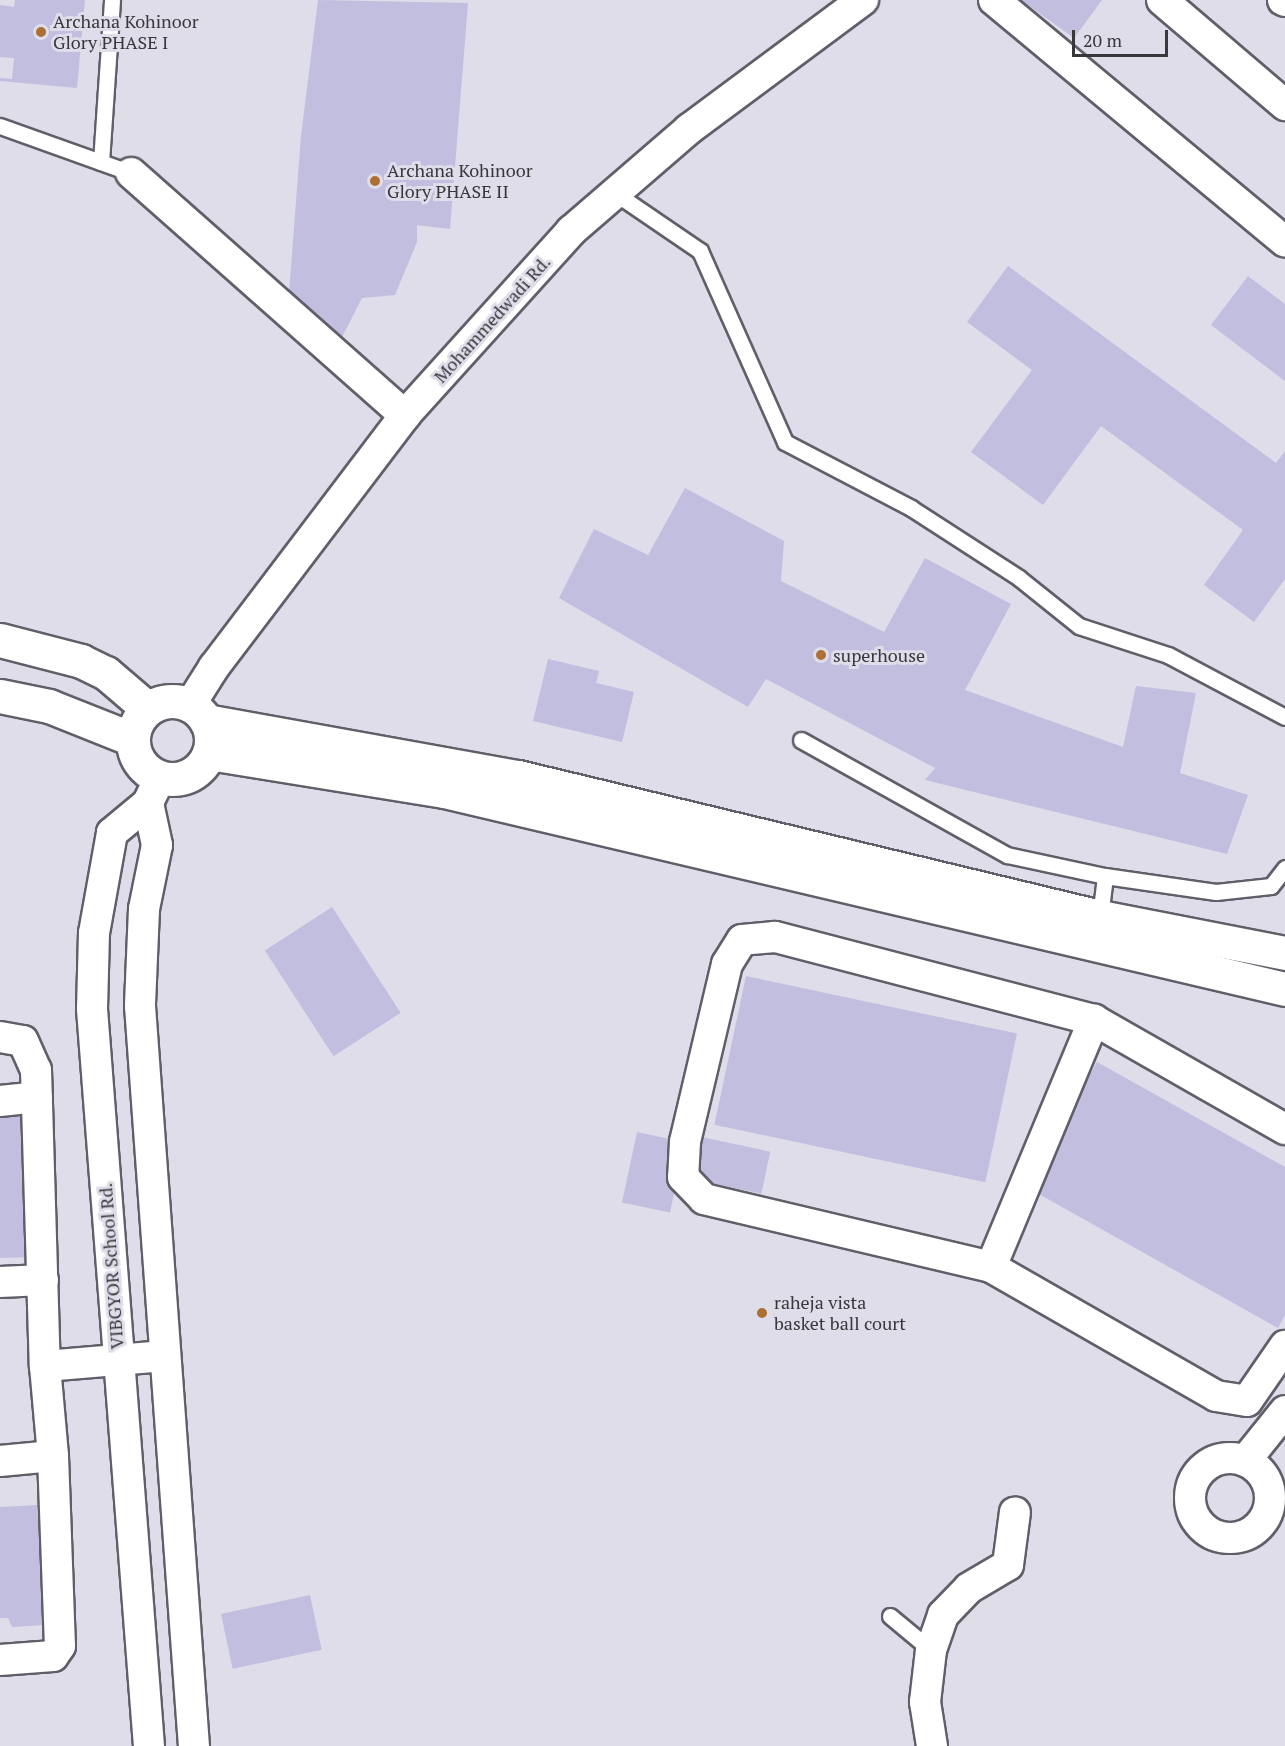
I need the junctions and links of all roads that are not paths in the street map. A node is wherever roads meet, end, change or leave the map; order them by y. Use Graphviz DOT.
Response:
graph roads {
  1 [pos="112,0"];
  2 [pos="863,0"];
  3 [pos="994,0"];
  4 [pos="1162,0"];
  5 [pos="1285,105"];
  6 [pos="0,126"];
  7 [pos="101,162"];
  8 [pos="131,173"];
  9 [pos="615,193"];
  10 [pos="1285,242"];
  11 [pos="405,415"];
  12 [pos="0,640"];
  13 [pos="0,696"];
  14 [pos="148,709"];
  15 [pos="198,713"];
  16 [pos="1285,717"];
  17 [pos="132,739"];
  18 [pos="801,740"];
  19 [pos="208,753"];
  20 [pos="154,790"];
  21 [pos="1285,868"];
  22 [pos="1105,876"];
  23 [pos="1100,917"];
  24 [pos="1277,952"];
  25 [pos="1274,986"];
  26 [pos="1094,1020"];
  27 [pos="0,1037"];
  28 [pos="37,1097"];
  29 [pos="0,1101"];
  30 [pos="1285,1129"];
  31 [pos="992,1267"];
  32 [pos="43,1280"];
  33 [pos="0,1282"];
  34 [pos="1285,1346"];
  35 [pos="165,1356"];
  36 [pos="118,1361"];
  37 [pos="45,1366"];
  38 [pos="1285,1411"];
  39 [pos="53,1456"];
  40 [pos="0,1461"];
  41 [pos="1245,1461"];
  42 [pos="1015,1512"];
  43 [pos="1274,1528"];
  44 [pos="890,1616"];
  45 [pos="931,1650"];
  46 [pos="0,1660"];
  47 [pos="149,1746"];
  48 [pos="194,1746"];
  49 [pos="932,1746"];
  1 -- 7 [label="lane"];
  2 -- 9 [label="street, Mohammedwadi Rd."];
  3 -- 10 [label="street"];
  4 -- 5 [label="street"];
  6 -- 7 [label="lane"];
  7 -- 8 [label="lane"];
  8 -- 11 [label="street"];
  9 -- 11 [label="street, Mohammedwadi Rd."];
  9 -- 16 [label="lane"];
  11 -- 15 [label="street, Mohammedwadi Rd."];
  12 -- 14 [label="street"];
  13 -- 17 [label="street"];
  14 -- 15 [label="street"];
  14 -- 17 [label="street"];
  15 -- 19 [label="street"];
  15 -- 23 [label="street"];
  17 -- 20 [label="street"];
  18 -- 22 [label="lane"];
  19 -- 20 [label="street"];
  19 -- 25 [label="street"];
  20 -- 35 [label="street"];
  20 -- 36 [label="street, VIBGYOR School Rd."];
  21 -- 22 [label="lane"];
  22 -- 23 [label="lane"];
  23 -- 24 [label="street"];
  24 -- 25 [label="street"];
  26 -- 30 [label="street"];
  26 -- 31 [label="street"];
  26 -- 31 [label="street"];
  27 -- 28 [label="street"];
  28 -- 29 [label="street"];
  28 -- 32 [label="street"];
  31 -- 34 [label="street"];
  32 -- 33 [label="street"];
  32 -- 37 [label="street"];
  35 -- 36 [label="street"];
  35 -- 48 [label="street"];
  36 -- 37 [label="street"];
  36 -- 47 [label="street, VIBGYOR School Rd."];
  37 -- 39 [label="street"];
  38 -- 41 [label="street"];
  39 -- 40 [label="street"];
  39 -- 46 [label="street"];
  41 -- 43 [label="street"];
  41 -- 43 [label="street"];
  42 -- 45 [label="street"];
  44 -- 45 [label="lane"];
  45 -- 49 [label="street"];
}
